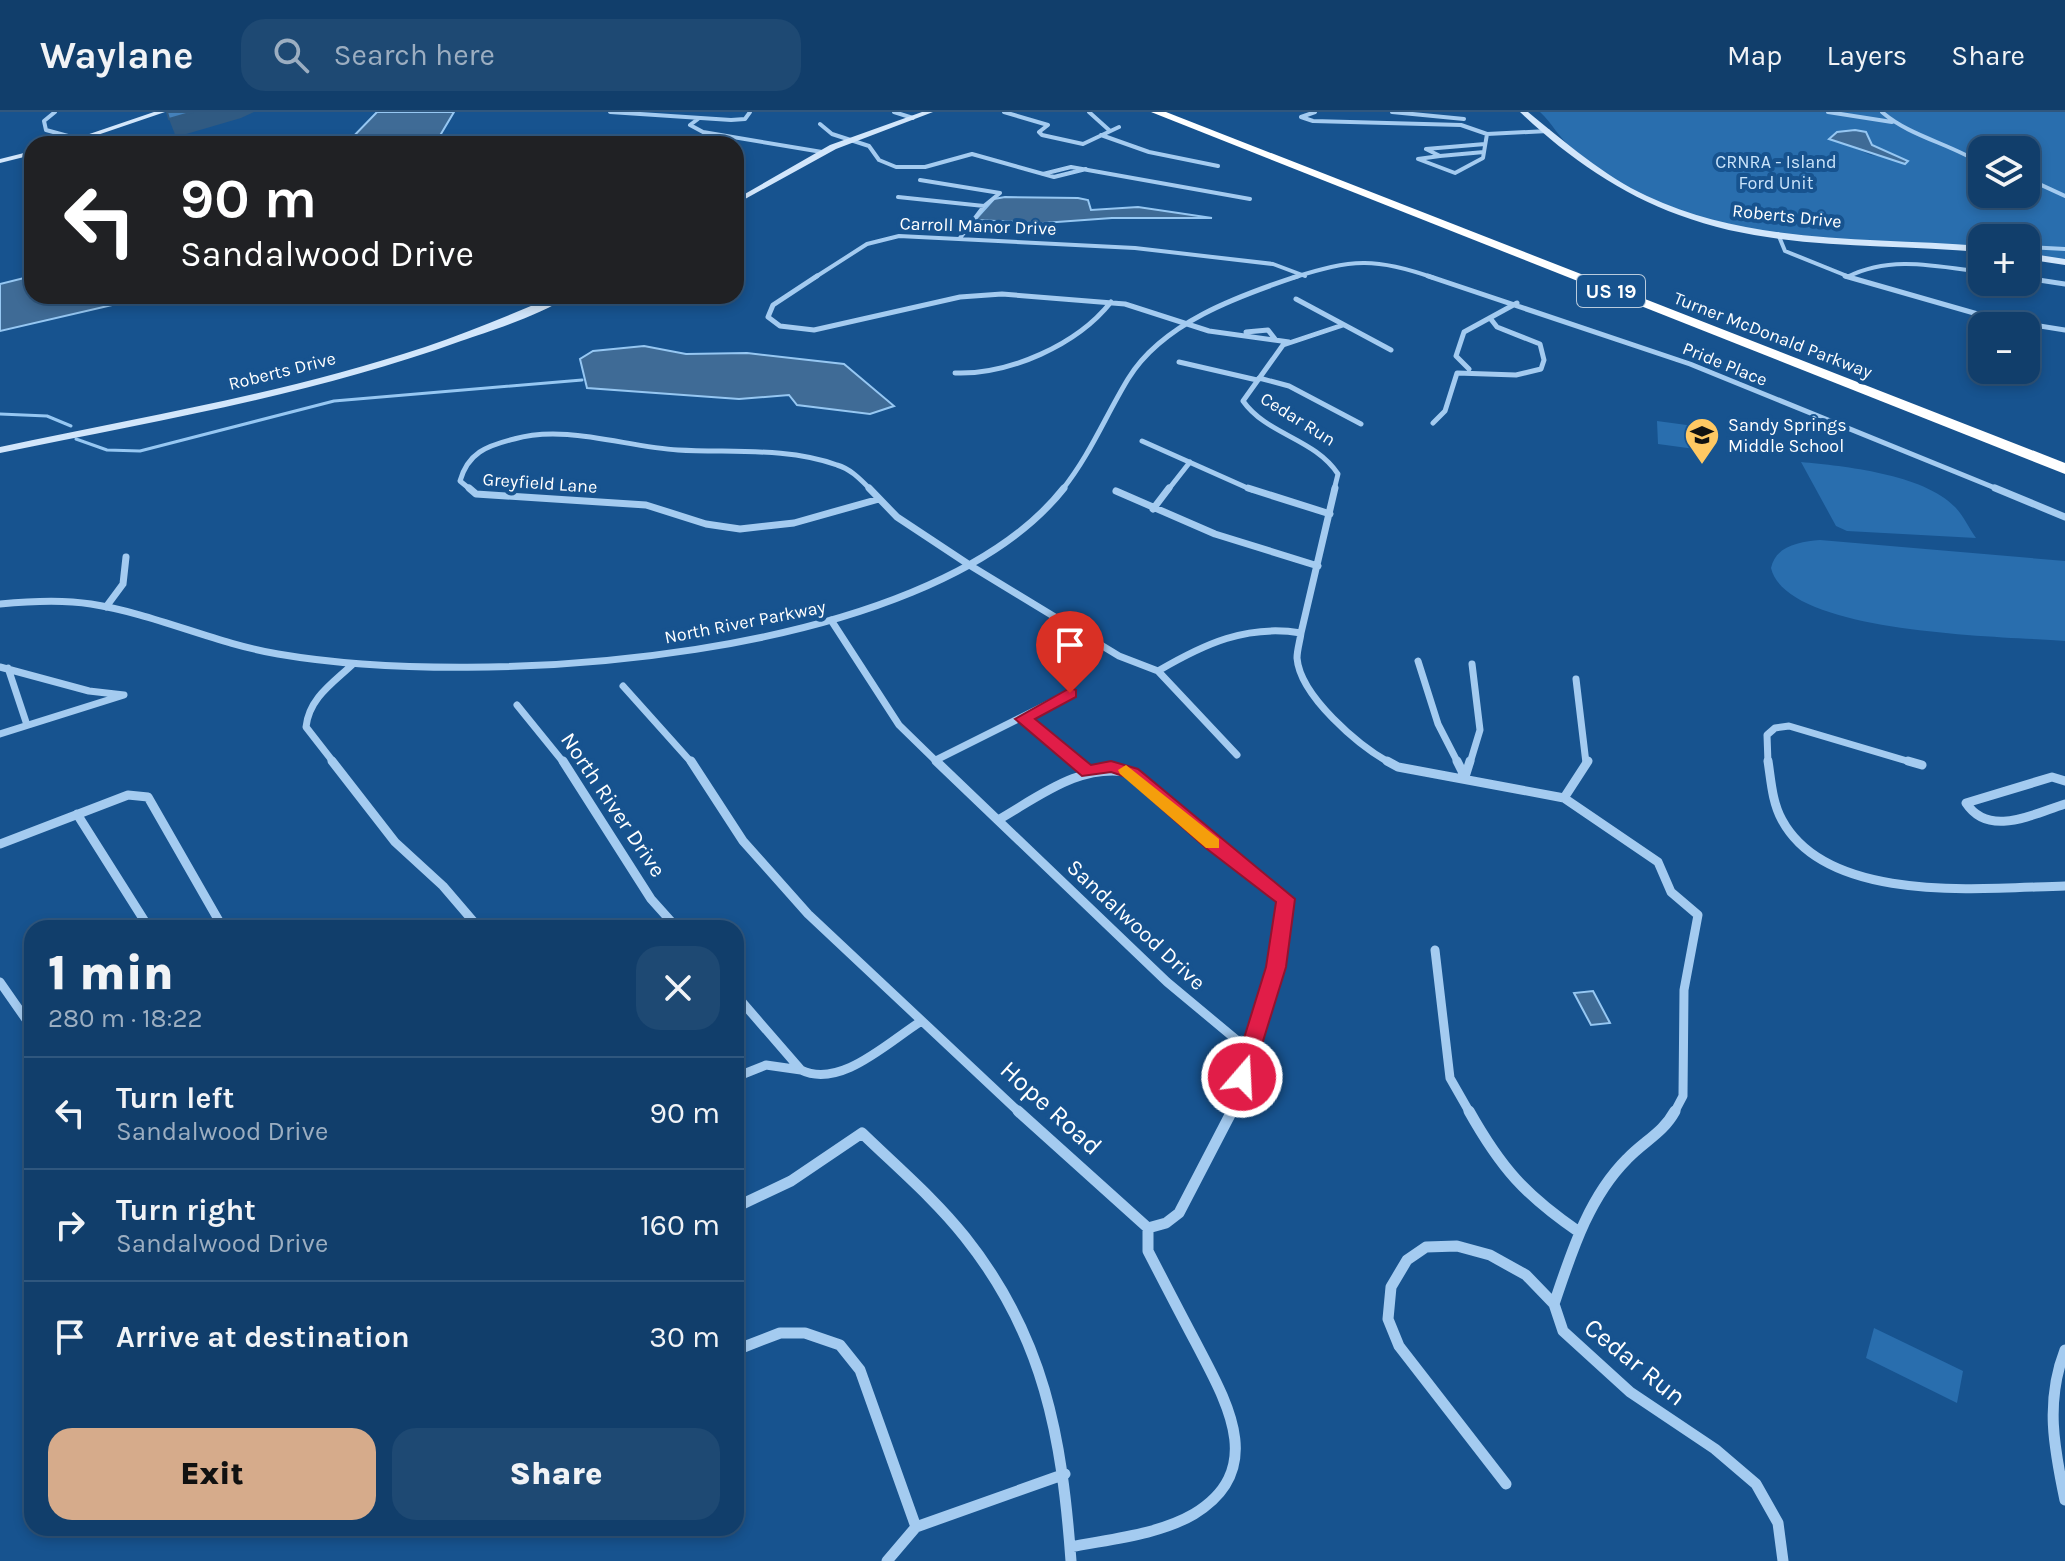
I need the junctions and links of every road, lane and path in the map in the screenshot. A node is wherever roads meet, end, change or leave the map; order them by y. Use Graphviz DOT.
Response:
graph roads {
  1 [pos="55,112"];
  2 [pos="161,112"];
  3 [pos="610,112"];
  4 [pos="750,112"];
  5 [pos="894,112"];
  6 [pos="929,112"];
  7 [pos="1004,112"];
  8 [pos="1089,112"];
  9 [pos="1156,112"];
  10 [pos="1181,112"];
  11 [pos="1315,112"];
  12 [pos="1392,112"];
  13 [pos="1470,112"];
  14 [pos="1524,112"];
  15 [pos="1828,112"];
  16 [pos="1882,112"];
  17 [pos="913,118"];
  18 [pos="698,119"];
  19 [pos="1464,119"];
  20 [pos="1893,122"];
  21 [pos="820,124"];
  22 [pos="1461,125"];
  23 [pos="1119,127"];
  24 [pos="1109,130"];
  25 [pos="1548,131"];
  26 [pos="1487,134"];
  27 [pos="1101,135"];
  28 [pos="68,136"];
  29 [pos="88,136"];
  30 [pos="724,136"];
  31 [pos="744,139"];
  32 [pos="850,140"];
  33 [pos="1485,144"];
  34 [pos="822,152"];
  35 [pos="1484,152"];
  36 [pos="24,155"];
  37 [pos="1968,155"];
  38 [pos="1440,156"];
  39 [pos="0,161"];
  40 [pos="1218,166"];
  41 [pos="1086,169"];
  42 [pos="1042,174"];
  43 [pos="920,180"];
  44 [pos="2040,184"];
  45 [pos="2065,196"];
  46 [pos="744,197"];
  47 [pos="898,197"];
  48 [pos="1250,199"];
  49 [pos="984,206"];
  50 [pos="1778,234"];
  51 [pos="960,238"];
  52 [pos="1968,248"];
  53 [pos="2040,248"];
  54 [pos="2065,249"];
  55 [pos="2040,258"];
  56 [pos="1366,260"];
  57 [pos="2065,262"];
  58 [pos="1968,271"];
  59 [pos="1305,276"];
  60 [pos="1847,277"];
  61 [pos="2040,280"];
  62 [pos="2065,284"];
  63 [pos="1296,299"];
  64 [pos="1111,302"];
  65 [pos="1517,303"];
  66 [pos="545,304"];
  67 [pos="1490,318"];
  68 [pos="1186,324"];
  69 [pos="1343,325"];
  70 [pos="2065,330"];
  71 [pos="1289,342"];
  72 [pos="1391,350"];
  73 [pos="1179,362"];
  74 [pos="1469,369"];
  75 [pos="955,373"];
  76 [pos="1258,379"];
  77 [pos="1433,423"];
  78 [pos="1361,424"];
  79 [pos="1142,441"];
  80 [pos="0,450"];
  81 [pos="2065,453"];
  82 [pos="1190,462"];
  83 [pos="2065,469"];
  84 [pos="1116,491"];
  85 [pos="879,499"];
  86 [pos="1153,509"];
  87 [pos="1330,514"];
  88 [pos="2065,517"];
  89 [pos="126,557"];
  90 [pos="971,566"];
  91 [pos="1318,566"];
  92 [pos="0,604"];
  93 [pos="106,607"];
  94 [pos="831,620"];
  95 [pos="1301,633"];
  96 [pos="1418,661"];
  97 [pos="353,664"];
  98 [pos="1472,664"];
  99 [pos="4,668"];
  100 [pos="1158,671"];
  101 [pos="1576,679"];
  102 [pos="623,686"];
  103 [pos="1070,693"];
  104 [pos="517,705"];
  105 [pos="1024,719"];
  106 [pos="27,725"];
  107 [pos="0,734"];
  108 [pos="1237,755"];
  109 [pos="936,760"];
  110 [pos="1922,765"];
  111 [pos="1088,772"];
  112 [pos="1465,777"];
  113 [pos="2065,781"];
  114 [pos="1564,798"];
  115 [pos="2065,804"];
  116 [pos="77,814"];
  117 [pos="998,820"];
  118 [pos="0,844"];
  119 [pos="2065,886"];
  120 [pos="144,920"];
  121 [pos="218,920"];
  122 [pos="472,920"];
  123 [pos="670,920"];
  124 [pos="1435,950"];
  125 [pos="0,982"];
  126 [pos="744,1004"];
  127 [pos="24,1016"];
  128 [pos="920,1022"];
  129 [pos="1251,1052"];
  130 [pos="801,1070"];
  131 [pos="744,1074"];
  132 [pos="744,1203"];
  133 [pos="1148,1228"];
  134 [pos="1579,1232"];
  135 [pos="1554,1304"];
  136 [pos="744,1347"];
  137 [pos="2065,1350"];
  138 [pos="1065,1474"];
  139 [pos="1506,1484"];
  140 [pos="2065,1500"];
  141 [pos="916,1527"];
  142 [pos="1071,1554"];
  143 [pos="887,1561"];
  144 [pos="1783,1561"];
  1 -- 28 [label="street"];
  2 -- 29 [label="street"];
  3 -- 18 [label="street"];
  4 -- 18 [label="street"];
  5 -- 17 [label="street"];
  6 -- 17 [label="street"];
  7 -- 27 [label="street"];
  8 -- 24 [label="street"];
  9 -- 83 [label="highway, Turner McDonald Parkway / US 19"];
  10 -- 81 [label="highway, Turner McDonald Parkway / US 19"];
  11 -- 22 [label="street"];
  12 -- 19 [label="street"];
  13 -- 19 [label="street"];
  14 -- 25 [label="street, Roberts Drive"];
  15 -- 20 [label="street"];
  16 -- 20 [label="street"];
  17 -- 32 [label="street"];
  18 -- 30 [label="street"];
  19 -- 22 [label="street"];
  20 -- 37 [label="street"];
  21 -- 32 [label="street"];
  22 -- 26 [label="street"];
  23 -- 24 [label="street"];
  24 -- 27 [label="street"];
  25 -- 26 [label="street"];
  25 -- 50 [label="street, Roberts Drive"];
  26 -- 33 [label="street"];
  27 -- 40 [label="street"];
  31 -- 34 [label="street"];
  32 -- 34 [label="street"];
  32 -- 42 [label="street"];
  33 -- 35 [label="street"];
  33 -- 38 [label="street"];
  34 -- 46 [label="street"];
  35 -- 38 [label="street"];
  35 -- 38 [label="street"];
  36 -- 39 [label="street"];
  41 -- 42 [label="street"];
  41 -- 42 [label="street"];
  41 -- 48 [label="street"];
  43 -- 49 [label="street"];
  44 -- 45 [label="street"];
  47 -- 49 [label="street"];
  49 -- 51 [label="street"];
  50 -- 52 [label="street, Roberts Drive"];
  50 -- 60 [label="street"];
  51 -- 59 [label="street, Carroll Manor Drive"];
  51 -- 64 [label="street, Carroll Manor Drive"];
  53 -- 54 [label="street"];
  55 -- 57 [label="street"];
  56 -- 59 [label="street, North River Parkway"];
  56 -- 65 [label="street, Pride Place"];
  58 -- 60 [label="street"];
  59 -- 68 [label="street, North River Parkway"];
  60 -- 70 [label="street"];
  61 -- 62 [label="street"];
  63 -- 69 [label="street"];
  64 -- 68 [label="street, Carroll Manor Drive"];
  64 -- 75 [label="street"];
  65 -- 67 [label="street"];
  65 -- 88 [label="street, Pride Place"];
  66 -- 80 [label="street, Roberts Drive"];
  67 -- 74 [label="street"];
  67 -- 74 [label="street"];
  68 -- 71 [label="street"];
  68 -- 90 [label="street, North River Parkway"];
  69 -- 71 [label="street"];
  69 -- 72 [label="street"];
  71 -- 76 [label="street, Cedar Run"];
  73 -- 76 [label="street"];
  74 -- 77 [label="street"];
  76 -- 78 [label="street"];
  76 -- 87 [label="street, Cedar Run"];
  79 -- 82 [label="street"];
  82 -- 86 [label="street"];
  82 -- 87 [label="street"];
  84 -- 86 [label="street"];
  85 -- 85 [label="street, Greyfield Lane"];
  85 -- 90 [label="street, Greyfield Lane"];
  86 -- 91 [label="street"];
  87 -- 91 [label="street, Cedar Run"];
  89 -- 93 [label="street"];
  90 -- 94 [label="street, North River Parkway"];
  90 -- 100 [label="street, Greyfield Lane"];
  91 -- 95 [label="street, Cedar Run"];
  92 -- 93 [label="street, North River Parkway"];
  93 -- 97 [label="street, North River Parkway"];
  94 -- 97 [label="street, North River Parkway"];
  94 -- 109 [label="street, Sandalwood Drive"];
  95 -- 100 [label="street"];
  95 -- 112 [label="street, Cedar Run"];
  96 -- 112 [label="street"];
  97 -- 122 [label="street"];
  98 -- 112 [label="street"];
  99 -- 106 [label="street"];
  99 -- 106 [label="street"];
  100 -- 108 [label="street"];
  101 -- 114 [label="street"];
  102 -- 128 [label="street, Hope Road"];
  103 -- 105 [label="street"];
  104 -- 123 [label="street, North River Drive"];
  105 -- 109 [label="street"];
  105 -- 111 [label="street"];
  106 -- 107 [label="street"];
  109 -- 117 [label="street, Sandalwood Drive"];
  110 -- 119 [label="street"];
  111 -- 117 [label="street"];
  111 -- 129 [label="street"];
  112 -- 114 [label="street, Cedar Run"];
  113 -- 115 [label="street"];
  114 -- 134 [label="street"];
  116 -- 118 [label="street"];
  116 -- 120 [label="street"];
  116 -- 121 [label="street"];
  117 -- 129 [label="street, Sandalwood Drive"];
  124 -- 134 [label="street"];
  125 -- 127 [label="street"];
  126 -- 130 [label="street"];
  128 -- 130 [label="street"];
  128 -- 133 [label="street, Hope Road"];
  129 -- 133 [label="street"];
  130 -- 131 [label="street"];
  132 -- 138 [label="street"];
  133 -- 142 [label="street"];
  134 -- 135 [label="street"];
  135 -- 139 [label="street, Cedar Run"];
  135 -- 144 [label="street, Cedar Run"];
  136 -- 141 [label="street"];
  137 -- 140 [label="street"];
  138 -- 141 [label="street"];
  138 -- 142 [label="street"];
  141 -- 143 [label="street"];
}
